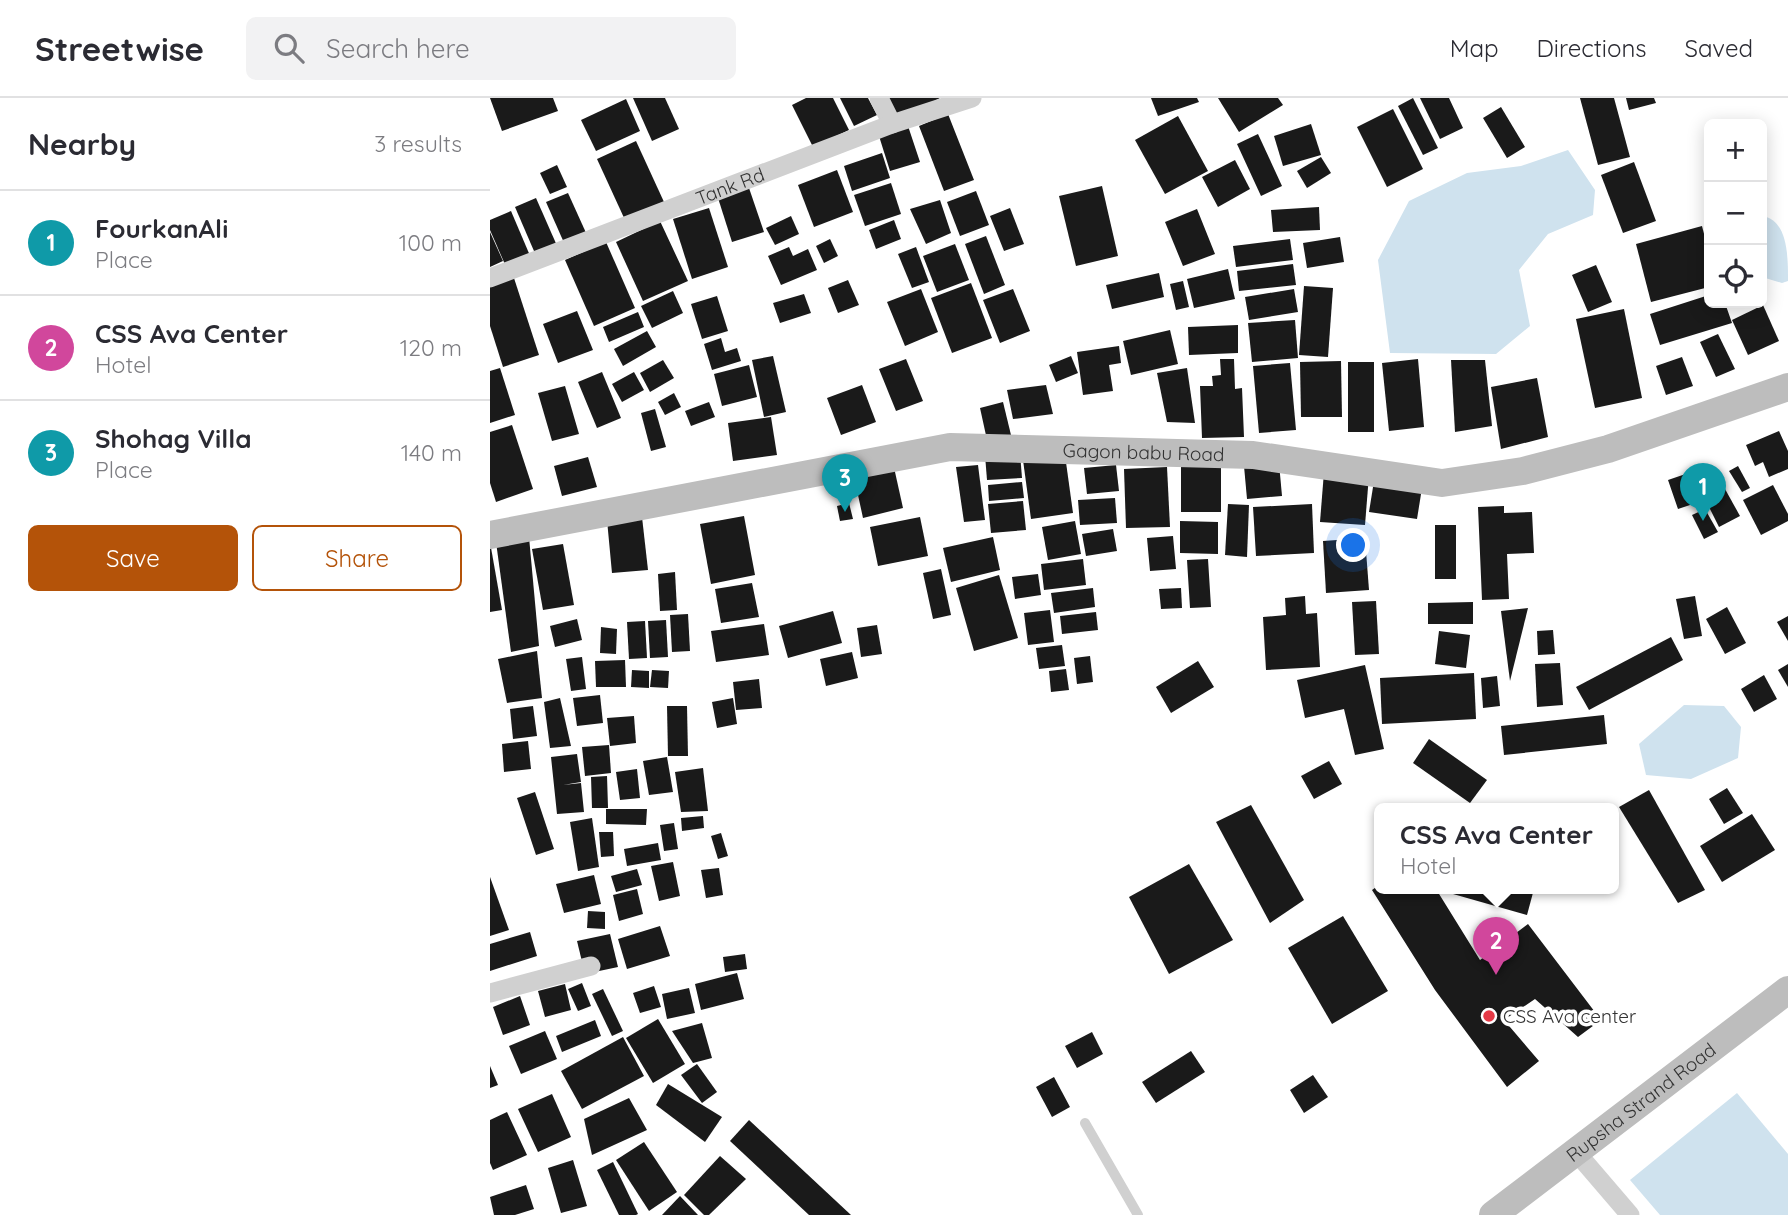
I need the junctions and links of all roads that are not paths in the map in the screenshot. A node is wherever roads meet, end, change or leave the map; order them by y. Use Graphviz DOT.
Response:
graph roads {
  1 [pos="879,98"];
  2 [pos="972,98"];
  3 [pos="892,124"];
  4 [pos="490,278"];
  5 [pos="1788,387"];
  6 [pos="490,535"];
  7 [pos="591,966"];
  8 [pos="1788,990"];
  9 [pos="490,993"];
  10 [pos="1084,1123"];
  11 [pos="1576,1152"];
  12 [pos="1138,1215"];
  13 [pos="1493,1215"];
  14 [pos="1630,1215"];
  1 -- 3 [label="street"];
  2 -- 3 [label="street, Tank Rd"];
  3 -- 4 [label="street, Tank Rd"];
  5 -- 6 [label="street, Gagon babu Road"];
  7 -- 9 [label="street"];
  8 -- 11 [label="street, Rupsha Strand Road"];
  10 -- 12 [label="lane"];
  11 -- 13 [label="street, Rupsha Strand Road"];
  11 -- 14 [label="street"];
}
